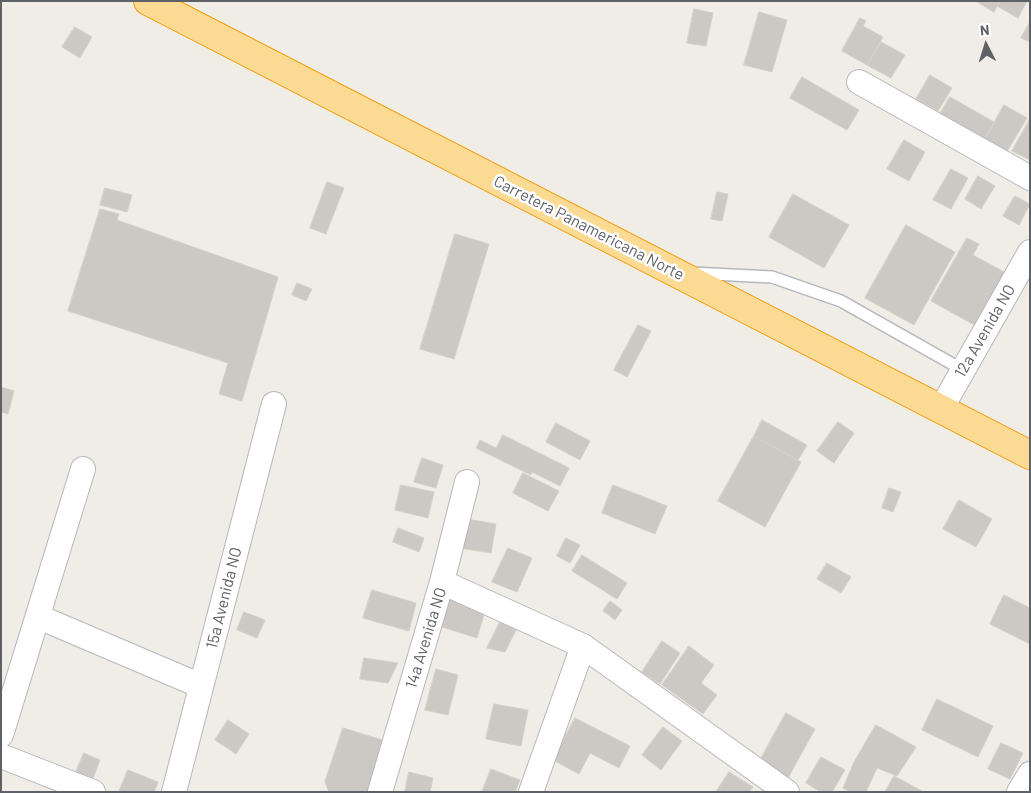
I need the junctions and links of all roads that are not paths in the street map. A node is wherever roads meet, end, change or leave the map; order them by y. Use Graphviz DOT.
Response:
graph roads {
  1 [pos="148,1"];
  2 [pos="858,82"];
  3 [pos="1030,178"];
  4 [pos="1030,252"];
  5 [pos="674,272"];
  6 [pos="963,370"];
  7 [pos="274,404"];
  8 [pos="941,409"];
  9 [pos="1030,455"];
  10 [pos="83,469"];
  11 [pos="467,482"];
  12 [pos="442,582"];
  13 [pos="39,617"];
  14 [pos="583,646"];
  15 [pos="201,686"];
  16 [pos="1,735"];
  17 [pos="1,756"];
  18 [pos="1030,774"];
  19 [pos="778,789"];
  20 [pos="93,792"];
  21 [pos="174,792"];
  22 [pos="380,792"];
  23 [pos="532,792"];
  24 [pos="1020,792"];
  1 -- 5 [label="highway, Carretera Panamericana Norte"];
  2 -- 3 [label="street"];
  4 -- 6 [label="street, 12a Avenida NO"];
  5 -- 6 [label="lane"];
  5 -- 8 [label="highway, Carretera Panamericana Norte"];
  6 -- 8 [label="street, 12a Avenida NO"];
  7 -- 15 [label="street, 15a Avenida NO"];
  8 -- 9 [label="highway, Carretera Panamericana Norte"];
  10 -- 13 [label="street"];
  11 -- 12 [label="street, 14a Avenida NO"];
  12 -- 14 [label="street"];
  12 -- 22 [label="street, 14a Avenida NO"];
  13 -- 15 [label="street"];
  13 -- 16 [label="street"];
  14 -- 19 [label="street"];
  14 -- 23 [label="street"];
  15 -- 21 [label="street, 15a Avenida NO"];
  17 -- 20 [label="street"];
  18 -- 24 [label="street"];
}
